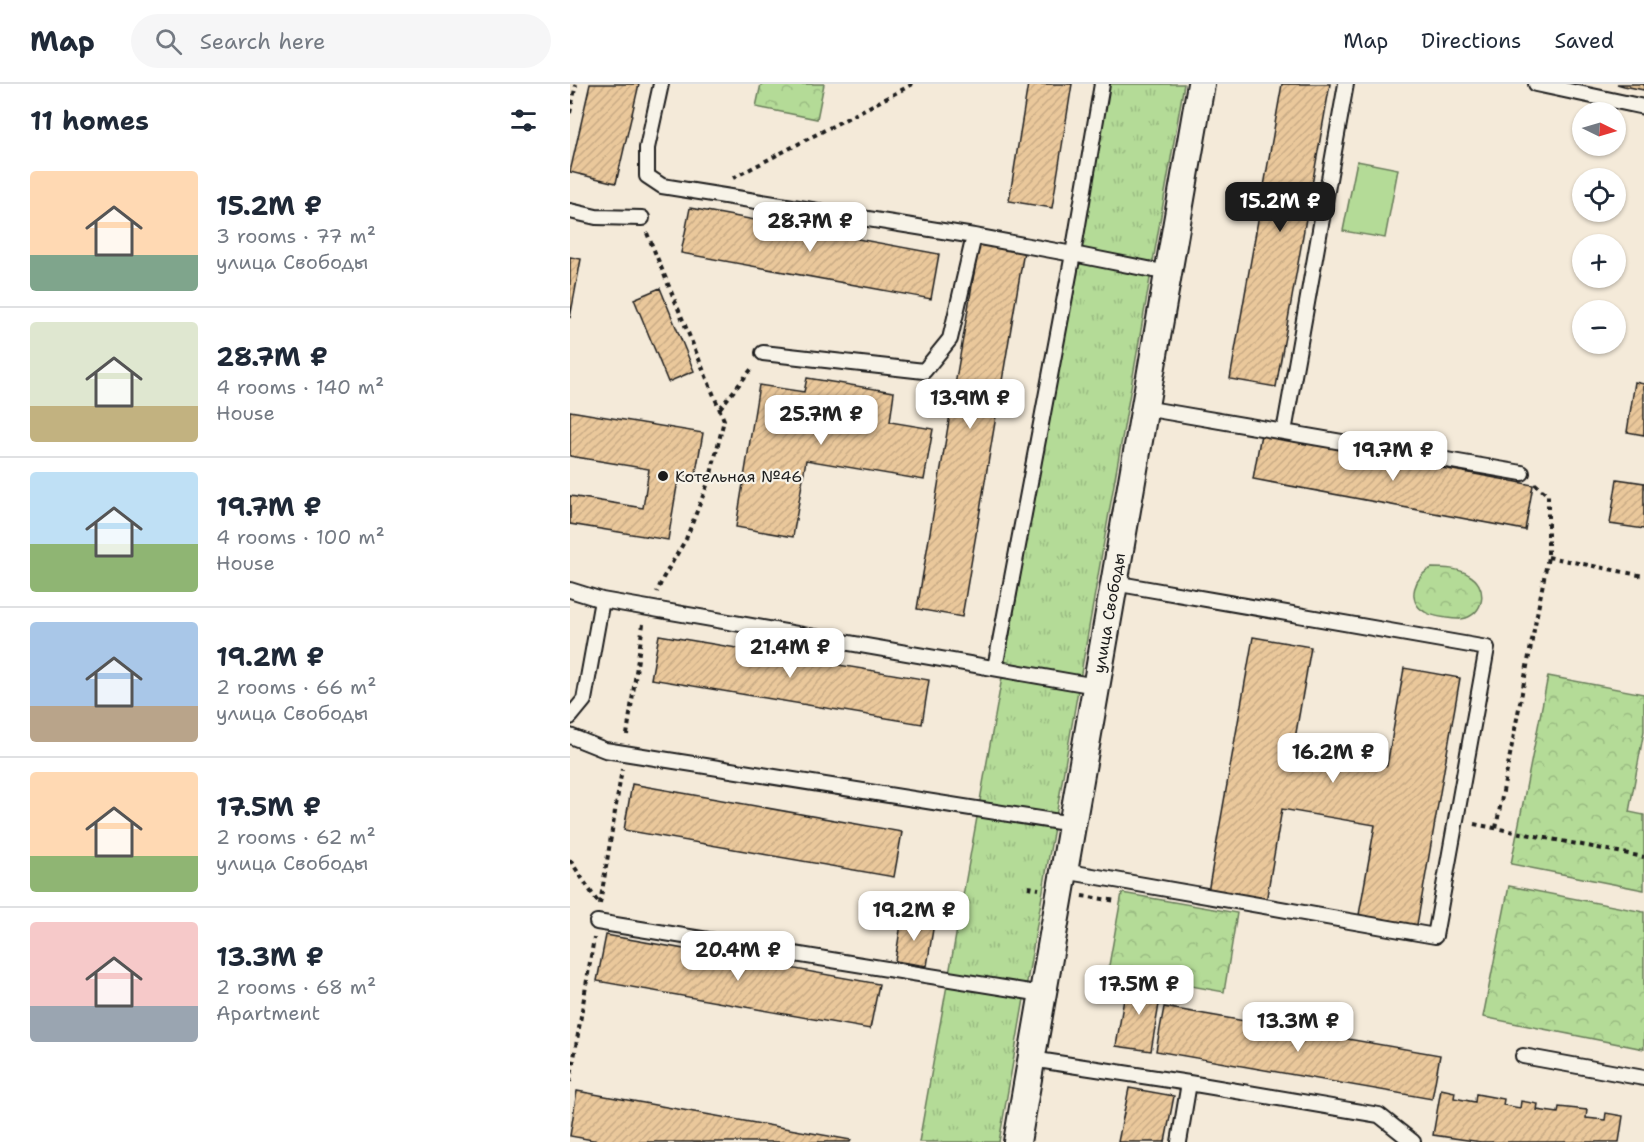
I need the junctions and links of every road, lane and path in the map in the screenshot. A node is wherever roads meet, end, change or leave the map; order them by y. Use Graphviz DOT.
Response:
graph roads {
  1 [pos="576,84"];
  2 [pos="661,84"];
  3 [pos="913,84"];
  4 [pos="1102,84"];
  5 [pos="1201,84"];
  6 [pos="1346,84"];
  7 [pos="1536,84"];
  8 [pos="1572,88"];
  9 [pos="1644,107"];
  10 [pos="570,113"];
  11 [pos="703,194"];
  12 [pos="570,211"];
  13 [pos="642,218"];
  14 [pos="974,236"];
  15 [pos="1072,254"];
  16 [pos="1168,273"];
  17 [pos="764,353"];
  18 [pos="1144,408"];
  19 [pos="720,409"];
  20 [pos="1284,432"];
  21 [pos="1522,473"];
  22 [pos="1548,557"];
  23 [pos="1644,576"];
  24 [pos="1114,583"];
  25 [pos="570,590"];
  26 [pos="602,600"];
  27 [pos="995,668"];
  28 [pos="1096,686"];
  29 [pos="570,717"];
  30 [pos="570,736"];
  31 [pos="1456,820"];
  32 [pos="1072,824"];
  33 [pos="1496,828"];
  34 [pos="1644,857"];
  35 [pos="570,860"];
  36 [pos="1064,871"];
  37 [pos="599,904"];
  38 [pos="597,922"];
  39 [pos="1042,994"];
  40 [pos="1523,1056"];
  41 [pos="1031,1059"];
  42 [pos="1644,1078"];
  43 [pos="1189,1083"];
  44 [pos="1017,1142"];
  45 [pos="1179,1142"];
  46 [pos="1413,1142"];
  1 -- 10 [label="path"];
  2 -- 11 [label="lane"];
  3 -- 11 [label="path"];
  4 -- 15 [label="lane"];
  5 -- 16 [label="street, улица Свободы"];
  6 -- 20 [label="lane"];
  7 -- 8 [label="lane"];
  8 -- 9 [label="lane"];
  11 -- 14 [label="lane"];
  12 -- 13 [label="lane"];
  14 -- 15 [label="lane"];
  14 -- 17 [label="lane"];
  15 -- 16 [label="lane"];
  15 -- 27 [label="lane"];
  16 -- 18 [label="street, улица Свободы"];
  17 -- 19 [label="path"];
  18 -- 20 [label="lane"];
  18 -- 24 [label="street, улица Свободы"];
  20 -- 21 [label="lane"];
  21 -- 22 [label="path"];
  22 -- 23 [label="path"];
  22 -- 33 [label="path"];
  24 -- 28 [label="street, улица Свободы"];
  24 -- 31 [label="lane"];
  25 -- 26 [label="lane"];
  26 -- 27 [label="lane"];
  26 -- 29 [label="lane"];
  27 -- 28 [label="lane"];
  28 -- 32 [label="street, улица Свободы"];
  30 -- 32 [label="lane"];
  31 -- 33 [label="path"];
  31 -- 36 [label="lane"];
  32 -- 36 [label="street, улица Свободы"];
  33 -- 34 [label="path"];
  35 -- 37 [label="path"];
  36 -- 39 [label="street, улица Свободы"];
  38 -- 39 [label="lane"];
  39 -- 41 [label="street, улица Свободы"];
  40 -- 42 [label="lane"];
  41 -- 43 [label="lane"];
  41 -- 44 [label="street, улица Свободы"];
  43 -- 45 [label="lane"];
  43 -- 46 [label="lane"];
}
